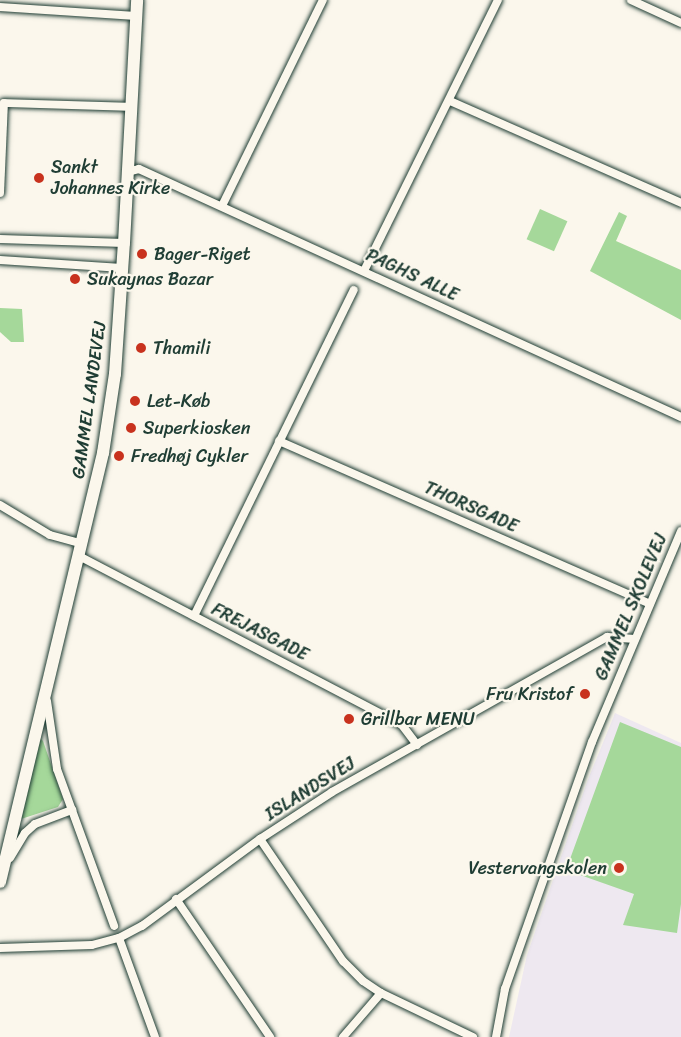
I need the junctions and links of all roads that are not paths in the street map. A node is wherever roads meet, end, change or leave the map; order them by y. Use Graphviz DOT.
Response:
graph roads {
  1 [pos="137,0"];
  2 [pos="323,0"];
  3 [pos="498,0"];
  4 [pos="631,0"];
  5 [pos="0,8"];
  6 [pos="136,16"];
  7 [pos="681,23"];
  8 [pos="450,101"];
  9 [pos="131,108"];
  10 [pos="127,172"];
  11 [pos="0,193"];
  12 [pos="681,203"];
  13 [pos="222,206"];
  14 [pos="0,239"];
  15 [pos="124,243"];
  16 [pos="0,260"];
  17 [pos="122,268"];
  18 [pos="364,271"];
  19 [pos="354,290"];
  20 [pos="681,417"];
  21 [pos="279,441"];
  22 [pos="0,505"];
  23 [pos="681,531"];
  24 [pos="81,550"];
  25 [pos="650,604"];
  26 [pos="194,616"];
  27 [pos="635,639"];
  28 [pos="46,691"];
  29 [pos="417,745"];
  30 [pos="72,810"];
  31 [pos="260,839"];
  32 [pos="0,883"];
  33 [pos="176,899"];
  34 [pos="114,926"];
  35 [pos="119,938"];
  36 [pos="0,948"];
  37 [pos="381,993"];
  38 [pos="155,1037"];
  39 [pos="270,1037"];
  40 [pos="343,1037"];
  41 [pos="473,1037"];
  42 [pos="496,1037"];
  1 -- 6 [label="street, GAMMEL LANDEVEJ"];
  2 -- 13 [label="street"];
  3 -- 8 [label="street"];
  4 -- 7 [label="street"];
  5 -- 6 [label="street"];
  6 -- 9 [label="street, GAMMEL LANDEVEJ"];
  8 -- 12 [label="street"];
  8 -- 18 [label="street"];
  9 -- 10 [label="street, GAMMEL LANDEVEJ"];
  9 -- 11 [label="street"];
  10 -- 13 [label="street, PAGHS ALLE"];
  10 -- 15 [label="street, GAMMEL LANDEVEJ"];
  13 -- 18 [label="street, PAGHS ALLE"];
  14 -- 15 [label="street"];
  15 -- 17 [label="street, GAMMEL LANDEVEJ"];
  16 -- 17 [label="street"];
  17 -- 24 [label="street, GAMMEL LANDEVEJ"];
  18 -- 20 [label="street, PAGHS ALLE"];
  19 -- 21 [label="street"];
  21 -- 25 [label="street, THORSGADE"];
  21 -- 26 [label="street"];
  22 -- 24 [label="street, FREJASGADE"];
  23 -- 25 [label="street, GAMMEL SKOLEVEJ"];
  24 -- 26 [label="street, FREJASGADE"];
  24 -- 28 [label="street, GAMMEL LANDEVEJ"];
  25 -- 27 [label="street, GAMMEL SKOLEVEJ"];
  26 -- 29 [label="street, FREJASGADE"];
  27 -- 29 [label="street, ISLANDSVEJ"];
  27 -- 42 [label="street, GAMMEL SKOLEVEJ"];
  28 -- 30 [label="street"];
  28 -- 32 [label="street, GAMMEL LANDEVEJ"];
  29 -- 31 [label="street, ISLANDSVEJ"];
  30 -- 32 [label="street"];
  30 -- 34 [label="street"];
  31 -- 33 [label="street, ISLANDSVEJ"];
  31 -- 37 [label="street"];
  33 -- 35 [label="street, ISLANDSVEJ"];
  33 -- 39 [label="street"];
  35 -- 36 [label="street, ISLANDSVEJ"];
  35 -- 38 [label="street"];
  37 -- 40 [label="street"];
  37 -- 41 [label="street"];
}
